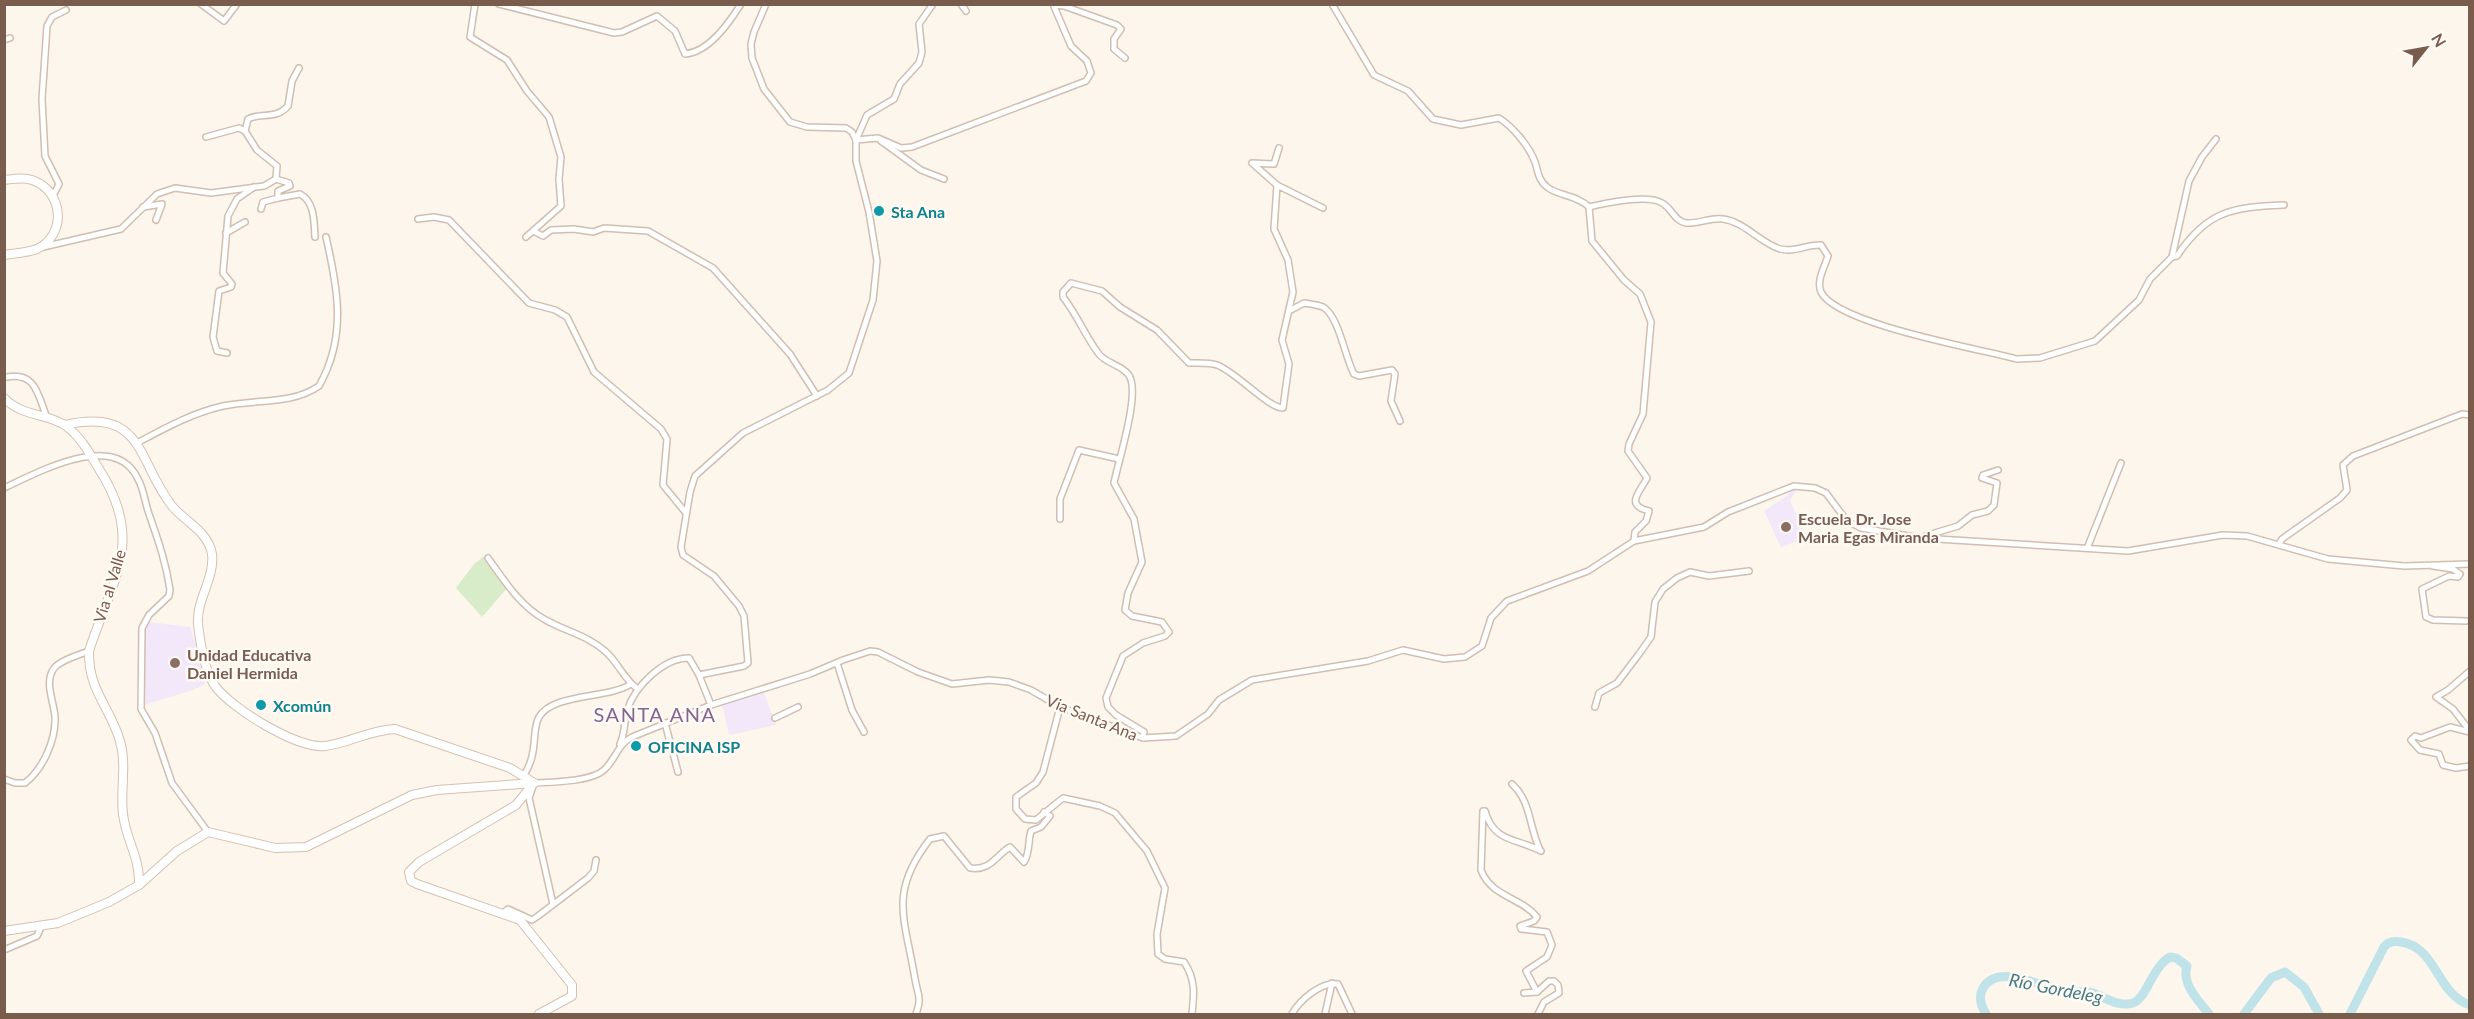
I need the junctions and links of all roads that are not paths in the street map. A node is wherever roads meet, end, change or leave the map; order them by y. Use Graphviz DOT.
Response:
graph roads {
  1 [pos="201,4"];
  2 [pos="237,4"];
  3 [pos="475,4"];
  4 [pos="499,4"];
  5 [pos="741,4"];
  6 [pos="766,4"];
  7 [pos="933,4"];
  8 [pos="962,4"];
  9 [pos="1332,4"];
  10 [pos="1053,5"];
  11 [pos="66,10"];
  12 [pos="966,10"];
  13 [pos="1125,58"];
  14 [pos="299,68"];
  15 [pos="244,131"];
  16 [pos="206,137"];
  17 [pos="878,138"];
  18 [pos="2217,139"];
  19 [pos="856,140"];
  20 [pos="1279,148"];
  21 [pos="276,178"];
  22 [pos="944,179"];
  23 [pos="4,180"];
  24 [pos="1277,185"];
  25 [pos="255,186"];
  26 [pos="53,196"];
  27 [pos="278,198"];
  28 [pos="2284,205"];
  29 [pos="141,207"];
  30 [pos="1589,207"];
  31 [pos="1323,208"];
  32 [pos="261,209"];
  33 [pos="418,219"];
  34 [pos="156,220"];
  35 [pos="245,222"];
  36 [pos="535,232"];
  37 [pos="226,233"];
  38 [pos="315,237"];
  39 [pos="326,237"];
  40 [pos="526,237"];
  41 [pos="36,249"];
  42 [pos="4,255"];
  43 [pos="2172,257"];
  44 [pos="1288,312"];
  45 [pos="227,353"];
  46 [pos="7,377"];
  47 [pos="817,396"];
  48 [pos="4,398"];
  49 [pos="2469,415"];
  50 [pos="48,420"];
  51 [pos="1400,421"];
  52 [pos="65,425"];
  53 [pos="137,443"];
  54 [pos="90,455"];
  55 [pos="1119,459"];
  56 [pos="2121,463"];
  57 [pos="1998,470"];
  58 [pos="4,488"];
  59 [pos="686,513"];
  60 [pos="1060,519"];
  61 [pos="1920,538"];
  62 [pos="1634,541"];
  63 [pos="2279,544"];
  64 [pos="2088,546"];
  65 [pos="488,558"];
  66 [pos="2469,564"];
  67 [pos="2425,565"];
  68 [pos="1749,572"];
  69 [pos="2466,621"];
  70 [pos="89,651"];
  71 [pos="837,663"];
  72 [pos="2469,671"];
  73 [pos="699,675"];
  74 [pos="631,684"];
  75 [pos="638,689"];
  76 [pos="711,705"];
  77 [pos="798,707"];
  78 [pos="1060,707"];
  79 [pos="1595,707"];
  80 [pos="775,718"];
  81 [pos="665,723"];
  82 [pos="2469,731"];
  83 [pos="864,732"];
  84 [pos="1143,738"];
  85 [pos="616,750"];
  86 [pos="2469,766"];
  87 [pos="678,772"];
  88 [pos="524,775"];
  89 [pos="4,779"];
  90 [pos="534,783"];
  91 [pos="1512,784"];
  92 [pos="1044,812"];
  93 [pos="208,832"];
  94 [pos="596,860"];
  95 [pos="139,885"];
  96 [pos="553,904"];
  97 [pos="503,912"];
  98 [pos="42,925"];
  99 [pos="4,931"];
  100 [pos="4,950"];
  101 [pos="1332,983"];
  102 [pos="1537,992"];
  103 [pos="1524,993"];
  104 [pos="539,1014"];
  105 [pos="916,1014"];
  106 [pos="1192,1014"];
  107 [pos="1292,1014"];
  108 [pos="1325,1014"];
  109 [pos="1352,1014"];
  110 [pos="1538,1014"];
  1 -- 2 [label="street"];
  3 -- 36 [label="street"];
  4 -- 5 [label="street"];
  6 -- 19 [label="street"];
  7 -- 19 [label="street"];
  8 -- 12 [label="street"];
  9 -- 30 [label="street"];
  10 -- 13 [label="street"];
  10 -- 17 [label="street"];
  11 -- 26 [label="street"];
  14 -- 15 [label="street"];
  15 -- 16 [label="street"];
  15 -- 21 [label="street"];
  17 -- 19 [label="street"];
  17 -- 22 [label="street"];
  18 -- 43 [label="street"];
  19 -- 47 [label="street"];
  20 -- 24 [label="street"];
  21 -- 25 [label="street"];
  21 -- 27 [label="street"];
  23 -- 26 [label="street"];
  24 -- 31 [label="street"];
  24 -- 44 [label="street"];
  25 -- 29 [label="street"];
  25 -- 37 [label="street"];
  26 -- 41 [label="street"];
  27 -- 32 [label="street"];
  27 -- 38 [label="street"];
  28 -- 43 [label="street"];
  29 -- 34 [label="street"];
  29 -- 41 [label="street"];
  30 -- 43 [label="street"];
  30 -- 62 [label="street"];
  33 -- 59 [label="street"];
  35 -- 37 [label="street"];
  36 -- 40 [label="street"];
  36 -- 47 [label="street"];
  37 -- 45 [label="street"];
  39 -- 53 [label="street"];
  41 -- 42 [label="street"];
  44 -- 51 [label="street"];
  44 -- 55 [label="street"];
  46 -- 50 [label="street"];
  47 -- 59 [label="street"];
  48 -- 50 [label="street"];
  49 -- 63 [label="street"];
  50 -- 52 [label="street"];
  52 -- 53 [label="street"];
  52 -- 54 [label="street, Via al Valle"];
  53 -- 88 [label="street"];
  54 -- 58 [label="street"];
  54 -- 70 [label="street, Via al Valle"];
  54 -- 93 [label="street"];
  55 -- 60 [label="street"];
  55 -- 84 [label="street"];
  56 -- 64 [label="street"];
  57 -- 61 [label="street"];
  59 -- 73 [label="street"];
  61 -- 62 [label="street, Via Santa Ana"];
  61 -- 64 [label="street"];
  62 -- 84 [label="street, Via Santa Ana"];
  63 -- 64 [label="street"];
  63 -- 67 [label="street"];
  65 -- 74 [label="street"];
  66 -- 67 [label="street"];
  67 -- 69 [label="street"];
  68 -- 79 [label="street"];
  70 -- 89 [label="street"];
  70 -- 95 [label="street"];
  71 -- 76 [label="street, Via Santa Ana"];
  71 -- 78 [label="street, Via Santa Ana"];
  71 -- 83 [label="street"];
  72 -- 82 [label="street"];
  73 -- 75 [label="street"];
  73 -- 76 [label="street"];
  74 -- 75 [label="street"];
  74 -- 88 [label="street"];
  75 -- 85 [label="street"];
  76 -- 81 [label="street, Via Santa Ana"];
  77 -- 80 [label="street"];
  78 -- 84 [label="street, Via Santa Ana"];
  78 -- 92 [label="street"];
  81 -- 85 [label="street, Via Santa Ana"];
  81 -- 87 [label="street"];
  82 -- 86 [label="street"];
  85 -- 90 [label="street, Via Santa Ana"];
  88 -- 90 [label="street"];
  90 -- 93 [label="street"];
  90 -- 96 [label="street"];
  90 -- 97 [label="street"];
  91 -- 102 [label="street"];
  92 -- 105 [label="street"];
  92 -- 106 [label="street"];
  93 -- 95 [label="street"];
  94 -- 96 [label="street"];
  95 -- 98 [label="street"];
  96 -- 97 [label="street"];
  97 -- 104 [label="street"];
  98 -- 99 [label="street"];
  98 -- 100 [label="street"];
  101 -- 107 [label="street"];
  101 -- 108 [label="street"];
  101 -- 109 [label="street"];
  102 -- 103 [label="street"];
  102 -- 110 [label="street"];
}
